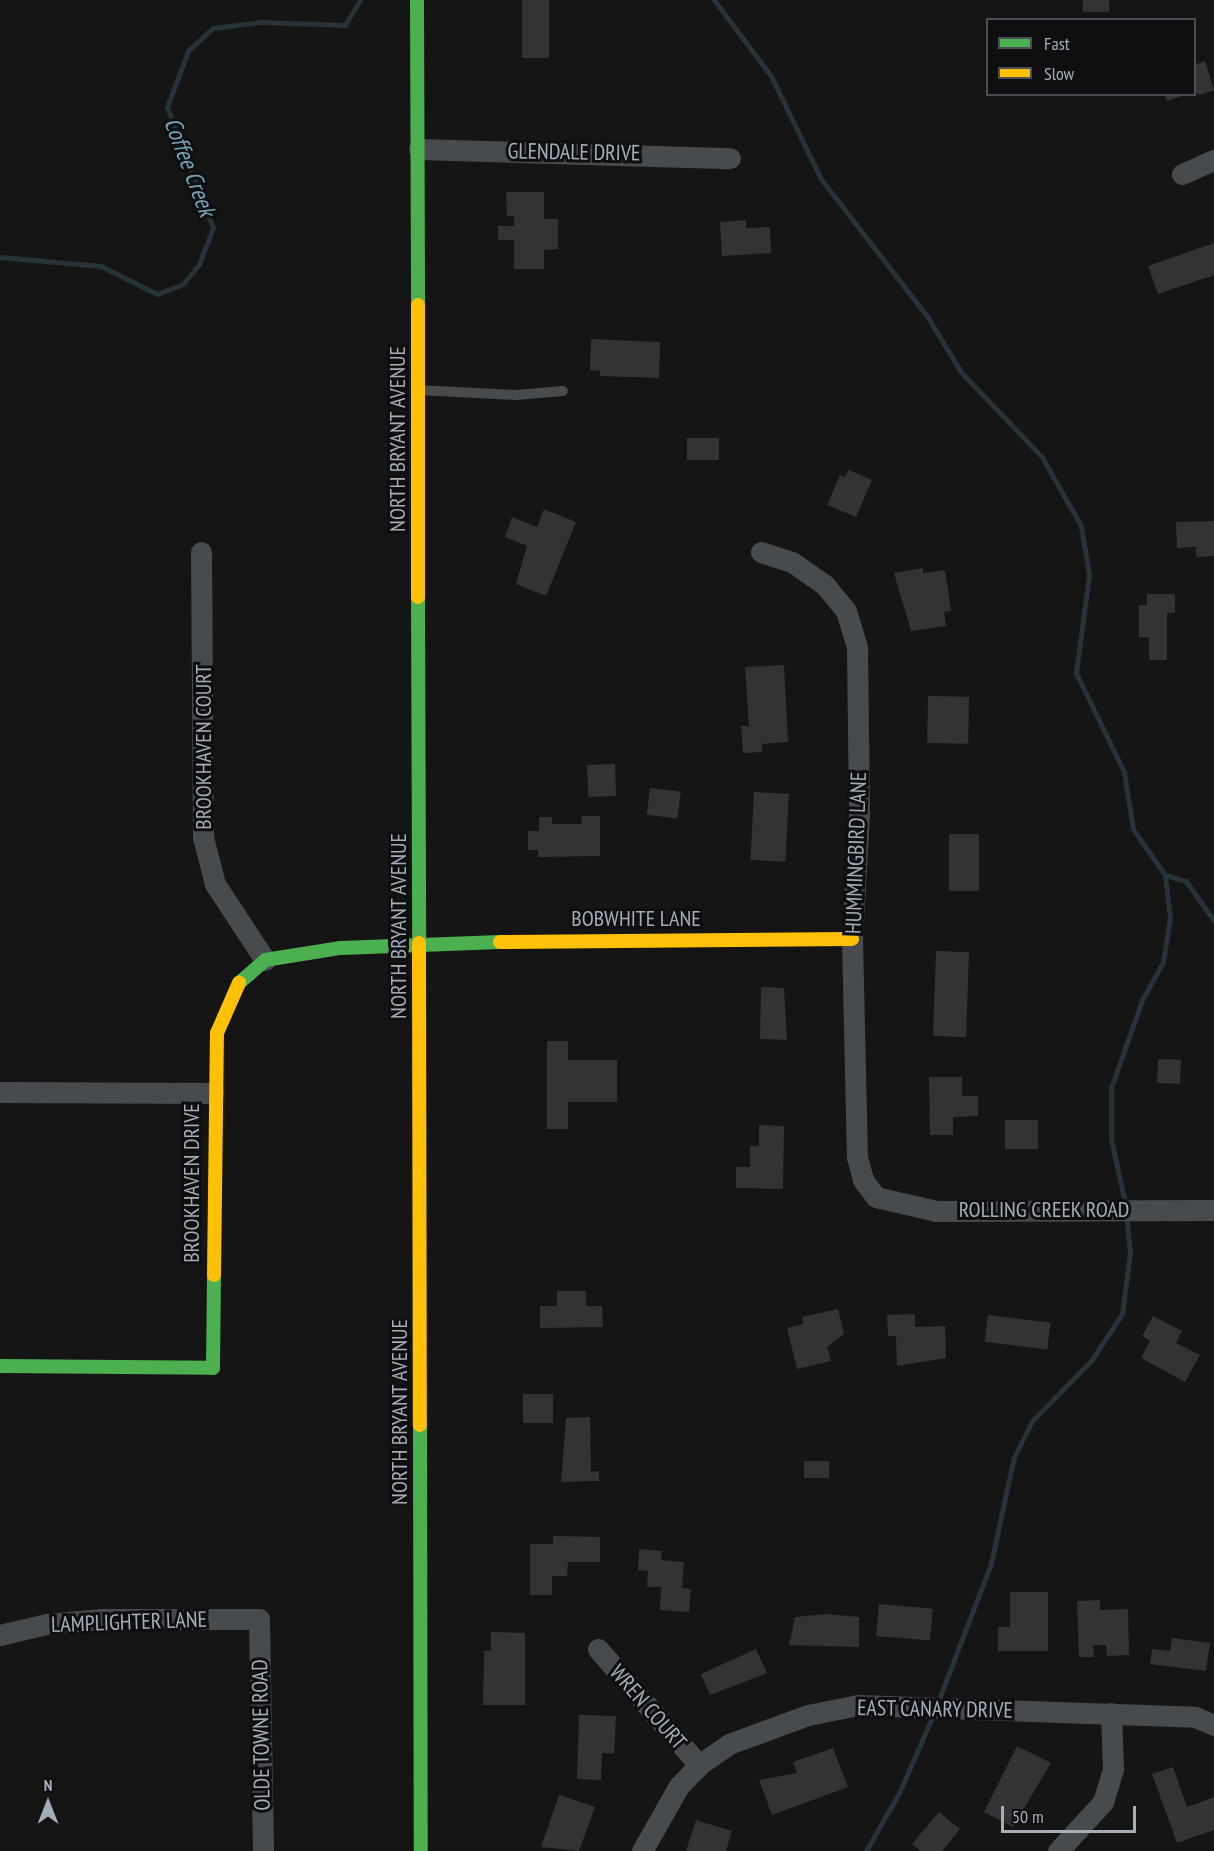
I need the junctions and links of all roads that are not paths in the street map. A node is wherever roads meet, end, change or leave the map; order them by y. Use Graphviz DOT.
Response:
graph roads {
  1 [pos="417,0"];
  2 [pos="419,149"];
  3 [pos="730,158"];
  4 [pos="1214,160"];
  5 [pos="1182,174"];
  6 [pos="418,390"];
  7 [pos="563,391"];
  8 [pos="201,552"];
  9 [pos="761,552"];
  10 [pos="852,939"];
  11 [pos="420,945"];
  12 [pos="265,960"];
  13 [pos="0,1092"];
  14 [pos="213,1094"];
  15 [pos="876,1197"];
  16 [pos="1214,1209"];
  17 [pos="0,1366"];
  18 [pos="259,1619"];
  19 [pos="0,1635"];
  20 [pos="598,1649"];
  21 [pos="1111,1713"];
  22 [pos="1214,1725"];
  23 [pos="699,1765"];
  24 [pos="263,1851"];
  25 [pos="421,1851"];
  26 [pos="642,1851"];
  27 [pos="1058,1851"];
  1 -- 2 [label="street, NORTH BRYANT AVENUE"];
  2 -- 3 [label="street, GLENDALE DRIVE"];
  2 -- 6 [label="street, NORTH BRYANT AVENUE"];
  4 -- 5 [label="street"];
  6 -- 7 [label="lane"];
  6 -- 11 [label="street, NORTH BRYANT AVENUE"];
  8 -- 12 [label="street, BROOKHAVEN COURT"];
  9 -- 10 [label="street, HUMMINGBIRD LANE"];
  10 -- 11 [label="street, BOBWHITE LANE"];
  10 -- 15 [label="street, HUMMINGBIRD LANE"];
  11 -- 12 [label="street, BROOKHAVEN DRIVE"];
  11 -- 25 [label="street, NORTH BRYANT AVENUE"];
  12 -- 14 [label="street, BROOKHAVEN DRIVE"];
  13 -- 14 [label="street"];
  14 -- 17 [label="street, BROOKHAVEN DRIVE"];
  15 -- 16 [label="street, ROLLING CREEK ROAD"];
  18 -- 19 [label="street, LAMPLIGHTER LANE"];
  18 -- 24 [label="street, OLDE TOWNE ROAD"];
  20 -- 23 [label="street, WREN COURT"];
  21 -- 22 [label="street, EAST CANARY DRIVE"];
  21 -- 23 [label="street, EAST CANARY DRIVE"];
  21 -- 27 [label="street"];
  23 -- 26 [label="street, EAST CANARY DRIVE"];
}
